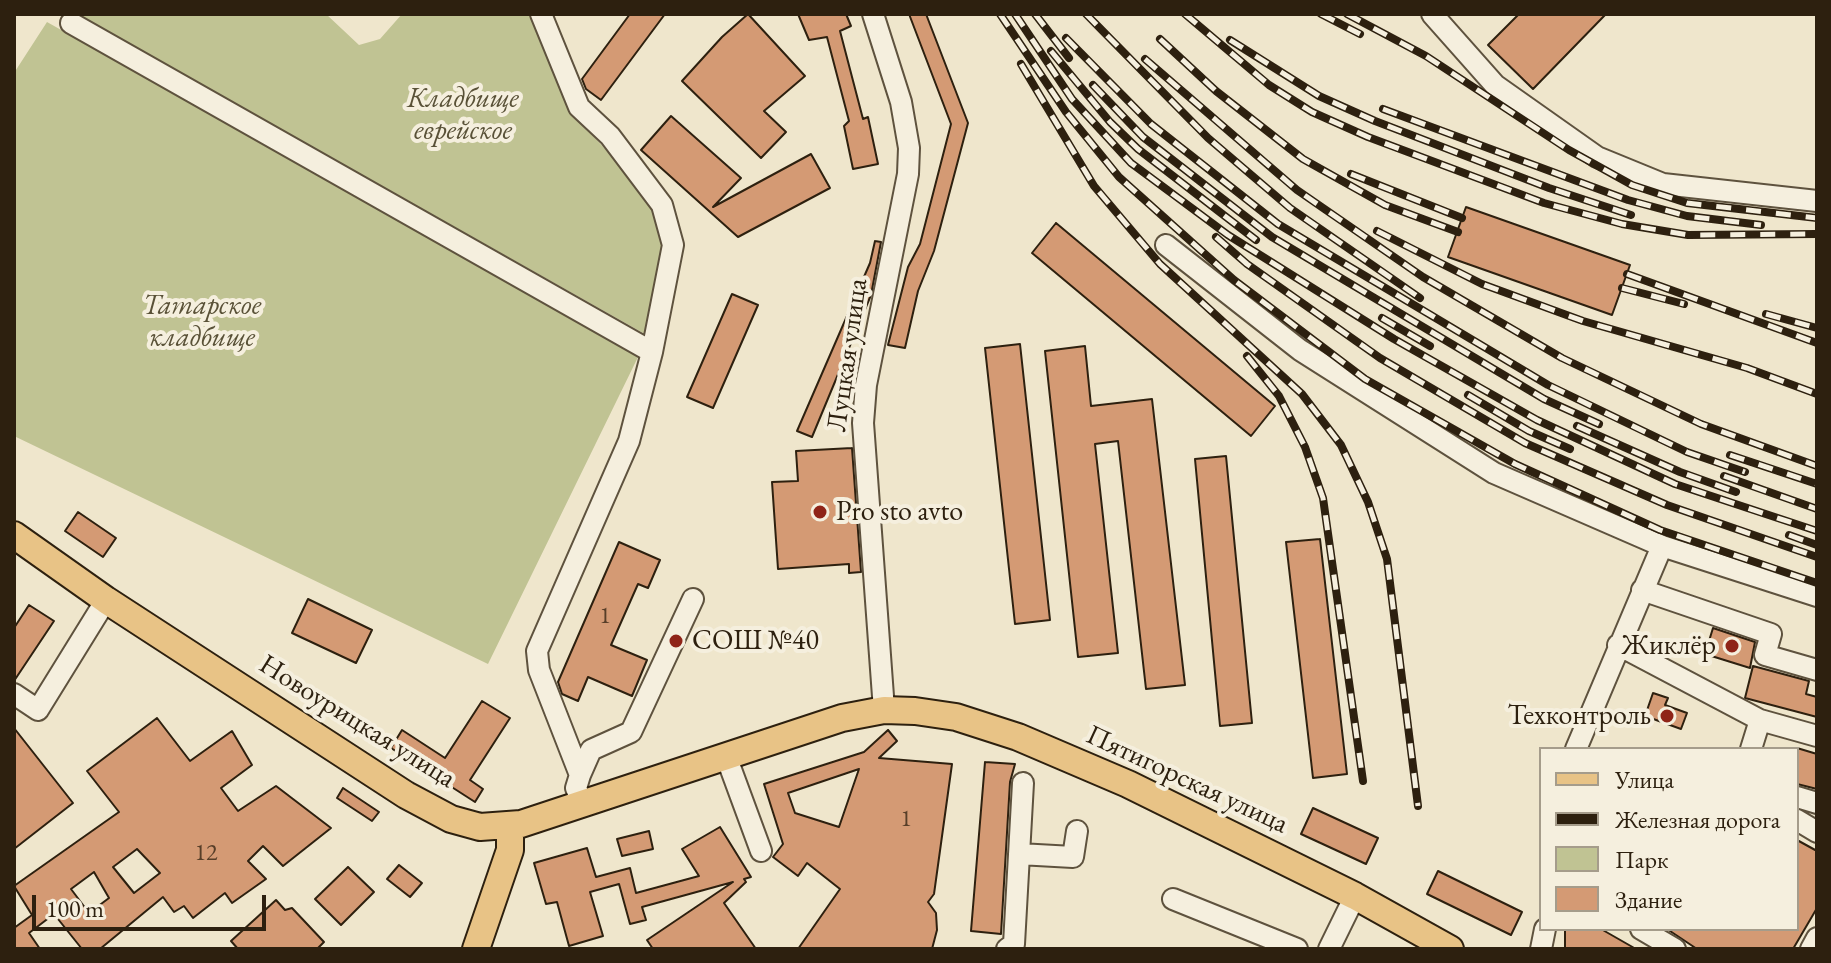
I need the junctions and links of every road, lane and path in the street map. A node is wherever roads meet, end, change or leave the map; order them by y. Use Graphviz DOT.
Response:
graph roads {
  1 [pos="541,14"];
  2 [pos="873,14"];
  3 [pos="1432,14"];
  4 [pos="71,23"];
  5 [pos="1817,201"];
  6 [pos="1166,245"];
  7 [pos="652,352"];
  8 [pos="14,535"];
  9 [pos="1662,546"];
  10 [pos="1642,590"];
  11 [pos="1817,596"];
  12 [pos="693,599"];
  13 [pos="106,600"];
  14 [pos="1618,645"];
  15 [pos="1817,670"];
  16 [pos="14,694"];
  17 [pos="884,710"];
  18 [pos="1760,720"];
  19 [pos="1817,736"];
  20 [pos="1577,747"];
  21 [pos="1752,747"];
  22 [pos="726,756"];
  23 [pos="580,775"];
  24 [pos="1023,783"];
  25 [pos="583,805"];
  26 [pos="1799,821"];
  27 [pos="510,825"];
  28 [pos="1077,831"];
  29 [pos="1817,832"];
  30 [pos="761,851"];
  31 [pos="1019,854"];
  32 [pos="1355,896"];
  33 [pos="1173,899"];
  34 [pos="1644,931"];
  35 [pos="1817,938"];
  36 [pos="476,949"];
  37 [pos="1007,949"];
  38 [pos="1297,949"];
  39 [pos="1329,949"];
  40 [pos="1450,949"];
  41 [pos="1675,949"];
  42 [pos="1811,949"];
  1 -- 7 [label="street"];
  2 -- 17 [label="street, Луцкая улица"];
  3 -- 5 [label="street"];
  4 -- 7 [label="street"];
  6 -- 9 [label="street"];
  7 -- 23 [label="street"];
  8 -- 13 [label="main road, Новоурицкая улица"];
  9 -- 10 [label="street"];
  9 -- 11 [label="street"];
  10 -- 14 [label="street"];
  10 -- 15 [label="street"];
  12 -- 23 [label="street"];
  13 -- 16 [label="street"];
  13 -- 27 [label="main road, Новоурицкая улица"];
  14 -- 18 [label="street"];
  14 -- 20 [label="street"];
  17 -- 22 [label="main road, Новоурицкая улица"];
  17 -- 32 [label="main road, Пятигорская улица"];
  18 -- 19 [label="street"];
  18 -- 21 [label="street"];
  22 -- 25 [label="main road, Новоурицкая улица"];
  22 -- 30 [label="street"];
  23 -- 25 [label="street"];
  24 -- 31 [label="street"];
  25 -- 27 [label="main road, Новоурицкая улица"];
  26 -- 29 [label="street"];
  27 -- 36 [label="main road"];
  28 -- 31 [label="street"];
  31 -- 37 [label="street"];
  32 -- 39 [label="street"];
  32 -- 40 [label="main road, Пятигорская улица"];
  33 -- 38 [label="street"];
  34 -- 41 [label="street"];
  35 -- 42 [label="street"];
}
